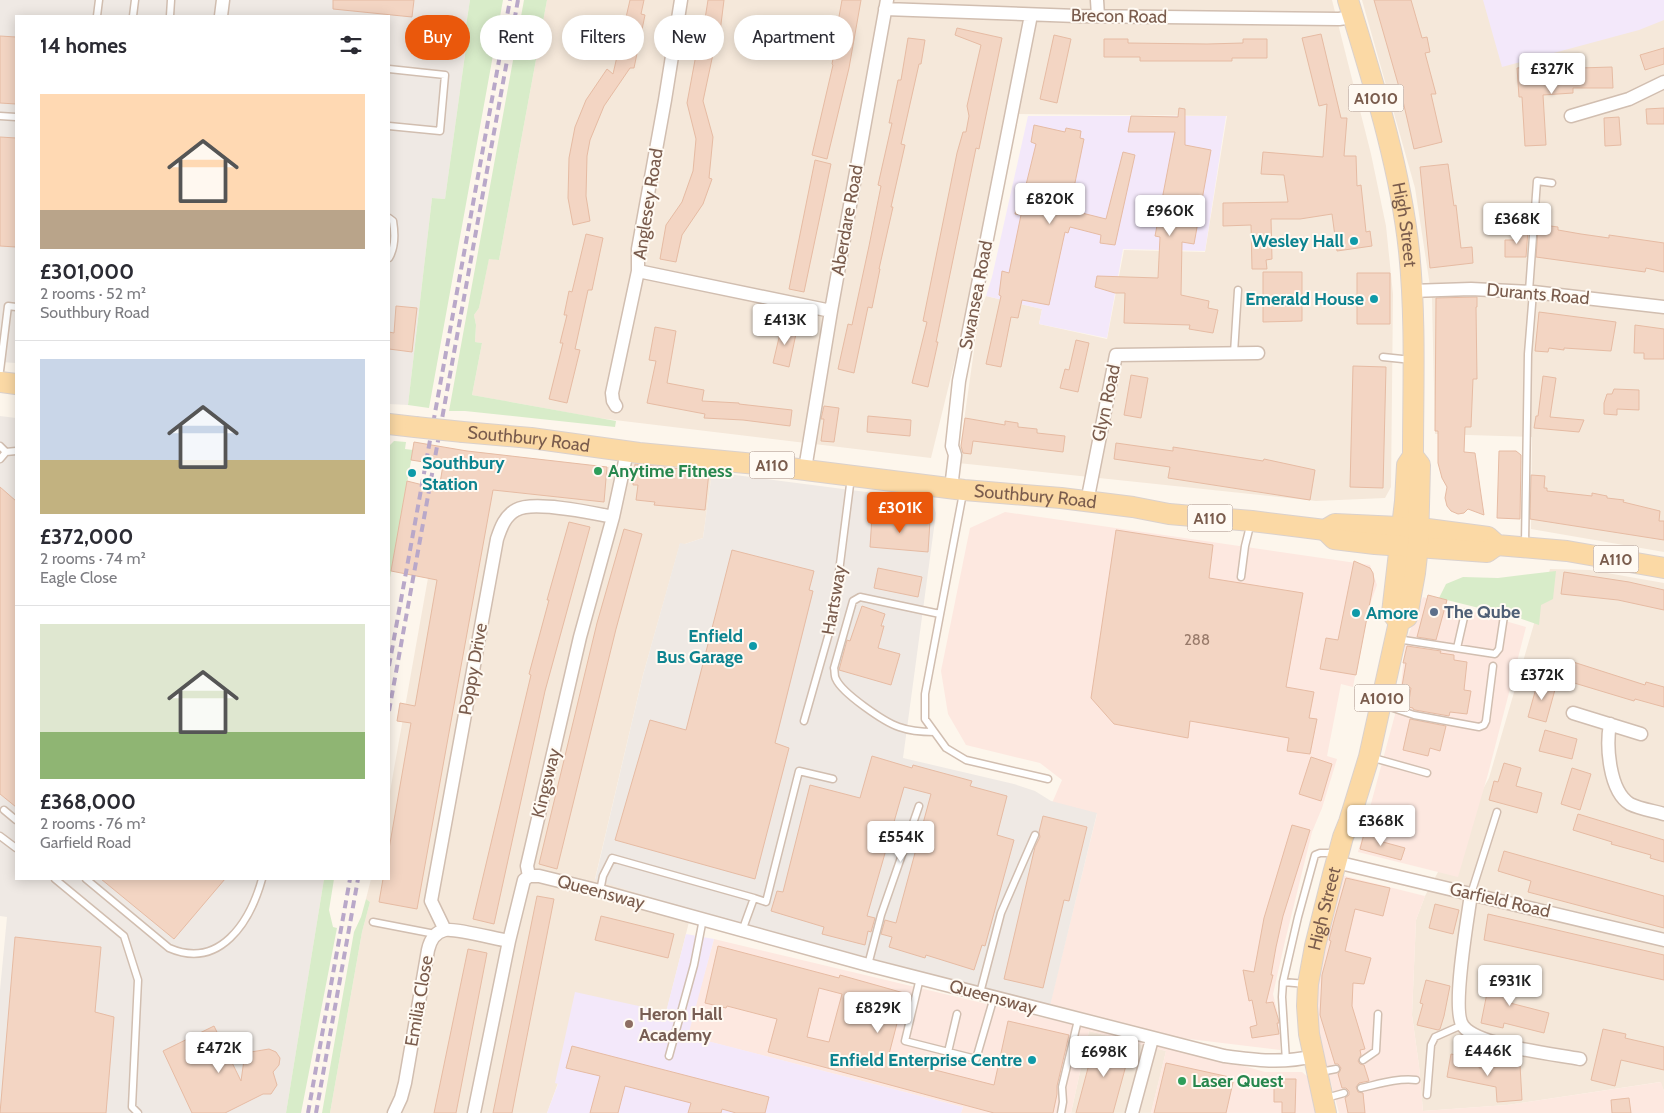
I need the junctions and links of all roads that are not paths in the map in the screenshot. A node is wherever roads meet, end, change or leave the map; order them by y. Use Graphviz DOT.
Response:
graph roads {
  1 [pos="99,0"];
  2 [pos="134,0"];
  3 [pos="172,0"];
  4 [pos="223,0"];
  5 [pos="681,0"];
  6 [pos="1098,0"];
  7 [pos="886,4"];
  8 [pos="1351,8"];
  9 [pos="1031,14"];
  10 [pos="97,15"];
  11 [pos="133,15"];
  12 [pos="170,15"];
  13 [pos="222,15"];
  14 [pos="1098,16"];
  15 [pos="390,70"];
  16 [pos="1664,82"];
  17 [pos="0,116"];
  18 [pos="1571,116"];
  19 [pos="15,117"];
  20 [pos="390,126"];
  21 [pos="1552,183"];
  22 [pos="390,219"];
  23 [pos="390,255"];
  24 [pos="638,272"];
  25 [pos="1238,290"];
  26 [pos="1411,291"];
  27 [pos="1531,292"];
  28 [pos="15,307"];
  29 [pos="1664,307"];
  30 [pos="831,311"];
  31 [pos="1234,353"];
  32 [pos="1258,353"];
  33 [pos="1383,357"];
  34 [pos="1413,360"];
  35 [pos="0,371"];
  36 [pos="0,382"];
  37 [pos="15,384"];
  38 [pos="616,406"];
  39 [pos="390,424"];
  40 [pos="0,446"];
  41 [pos="15,450"];
  42 [pos="6,452"];
  43 [pos="627,452"];
  44 [pos="0,459"];
  45 [pos="806,469"];
  46 [pos="851,476"];
  47 [pos="957,489"];
  48 [pos="1087,502"];
  49 [pos="613,517"];
  50 [pos="1252,521"];
  51 [pos="1410,536"];
  52 [pos="1525,548"];
  53 [pos="1664,568"];
  54 [pos="1241,577"];
  55 [pos="1464,613"];
  56 [pos="940,614"];
  57 [pos="1504,616"];
  58 [pos="1397,630"];
  59 [pos="1457,648"];
  60 [pos="1493,666"];
  61 [pos="1381,704"];
  62 [pos="1573,713"];
  63 [pos="804,721"];
  64 [pos="1610,724"];
  65 [pos="934,732"];
  66 [pos="1641,734"];
  67 [pos="1369,757"];
  68 [pos="1427,774"];
  69 [pos="833,779"];
  70 [pos="1048,779"];
  71 [pos="919,806"];
  72 [pos="4,810"];
  73 [pos="1497,812"];
  74 [pos="1664,814"];
  75 [pos="15,819"];
  76 [pos="1035,835"];
  77 [pos="0,836"];
  78 [pos="15,847"];
  79 [pos="1338,857"];
  80 [pos="530,876"];
  81 [pos="56,880"];
  82 [pos="87,880"];
  83 [pos="262,880"];
  84 [pos="600,891"];
  85 [pos="1471,894"];
  86 [pos="754,898"];
  87 [pos="703,919"];
  88 [pos="373,922"];
  89 [pos="742,931"];
  90 [pos="440,932"];
  91 [pos="1664,940"];
  92 [pos="509,941"];
  93 [pos="868,965"];
  94 [pos="920,978"];
  95 [pos="1283,982"];
  96 [pos="1308,984"];
  97 [pos="980,993"];
  98 [pos="994,997"];
  99 [pos="957,1014"];
  100 [pos="1378,1014"];
  101 [pos="1078,1020"];
  102 [pos="1462,1025"];
  103 [pos="1152,1039"];
  104 [pos="948,1052"];
  105 [pos="669,1056"];
  106 [pos="1363,1060"];
  107 [pos="1580,1060"];
  108 [pos="1286,1061"];
  109 [pos="1315,1065"];
  110 [pos="1336,1069"];
  111 [pos="1416,1080"];
  112 [pos="1361,1088"];
  113 [pos="1344,1093"];
  114 [pos="1427,1096"];
  115 [pos="1324,1106"];
  116 [pos="138,1113"];
  117 [pos="394,1113"];
  118 [pos="474,1113"];
  119 [pos="1061,1113"];
  120 [pos="1132,1113"];
  1 -- 10 [label="lane"];
  2 -- 11 [label="lane"];
  3 -- 12 [label="lane"];
  4 -- 13 [label="street"];
  5 -- 24 [label="street, Anglesey Road"];
  6 -- 14 [label="street"];
  7 -- 9 [label="street, Brecon Road"];
  7 -- 30 [label="street, Aberdare Road"];
  8 -- 14 [label="street, Brecon Road"];
  8 -- 26 [label="main road, High Street / A1010"];
  9 -- 14 [label="street, Brecon Road"];
  9 -- 47 [label="street, Swansea Road"];
  15 -- 20 [label="lane"];
  16 -- 18 [label="street"];
  17 -- 19 [label="lane"];
  21 -- 27 [label="lane"];
  22 -- 23 [label="lane"];
  24 -- 30 [label="street"];
  24 -- 38 [label="street, Anglesey Road"];
  25 -- 31 [label="lane"];
  26 -- 27 [label="street, Durants Road"];
  26 -- 34 [label="main road, High Street / A1010"];
  27 -- 29 [label="street, Durants Road"];
  27 -- 52 [label="lane"];
  28 -- 35 [label="lane"];
  30 -- 45 [label="street, Aberdare Road"];
  31 -- 32 [label="street, Glyn Road"];
  31 -- 48 [label="street, Glyn Road"];
  33 -- 34 [label="lane"];
  34 -- 51 [label="main road, High Street / A1010"];
  36 -- 37 [label="main road"];
  39 -- 43 [label="main road, Southbury Road / A110, bridge"];
  40 -- 42 [label="lane"];
  41 -- 42 [label="lane"];
  42 -- 44 [label="lane"];
  43 -- 45 [label="main road, Southbury Road / A110"];
  43 -- 49 [label="street, Kingsway"];
  45 -- 46 [label="main road, Southbury Road / A110"];
  46 -- 47 [label="main road, Southbury Road / A110"];
  46 -- 63 [label="lane, Hartsway"];
  47 -- 48 [label="main road, Southbury Road / A110"];
  47 -- 56 [label="lane"];
  48 -- 50 [label="main road, Southbury Road / A110"];
  49 -- 80 [label="street, Kingsway"];
  49 -- 90 [label="street, Poppy Drive"];
  50 -- 51 [label="main road, Southbury Road / A110"];
  50 -- 54 [label="lane"];
  51 -- 52 [label="main road, A110"];
  51 -- 58 [label="main road, High Street / A1010"];
  52 -- 53 [label="main road, A110"];
  55 -- 59 [label="lane"];
  56 -- 65 [label="lane"];
  56 -- 65 [label="lane"];
  57 -- 59 [label="lane"];
  58 -- 59 [label="lane"];
  58 -- 61 [label="main road, High Street / A1010"];
  60 -- 61 [label="lane"];
  61 -- 67 [label="main road, High Street / A1010"];
  62 -- 64 [label="street"];
  64 -- 66 [label="street"];
  64 -- 74 [label="street"];
  65 -- 70 [label="lane"];
  67 -- 68 [label="lane"];
  67 -- 79 [label="main road, High Street / A1010"];
  69 -- 86 [label="lane"];
  71 -- 93 [label="lane"];
  72 -- 75 [label="lane"];
  73 -- 85 [label="lane"];
  76 -- 97 [label="lane"];
  77 -- 78 [label="lane"];
  79 -- 85 [label="street, Garfield Road"];
  79 -- 95 [label="lane"];
  79 -- 96 [label="main road, High Street / A1010"];
  80 -- 84 [label="street, Queensway"];
  80 -- 92 [label="street, Kingsway"];
  81 -- 116 [label="lane"];
  82 -- 83 [label="lane"];
  84 -- 86 [label="lane"];
  84 -- 87 [label="street, Queensway"];
  85 -- 91 [label="street, Garfield Road"];
  85 -- 102 [label="street"];
  86 -- 89 [label="lane"];
  87 -- 89 [label="street, Queensway"];
  87 -- 105 [label="lane"];
  88 -- 90 [label="lane"];
  89 -- 93 [label="street, Queensway"];
  90 -- 92 [label="street"];
  90 -- 117 [label="street, Emilia Close"];
  92 -- 118 [label="street, Kingsway"];
  93 -- 94 [label="street, Queensway"];
  94 -- 97 [label="street, Queensway"];
  94 -- 104 [label="lane"];
  95 -- 96 [label="lane"];
  95 -- 108 [label="lane"];
  96 -- 109 [label="main road, High Street / A1010"];
  97 -- 98 [label="street, Queensway"];
  98 -- 101 [label="street, Queensway"];
  98 -- 104 [label="lane"];
  99 -- 104 [label="lane"];
  100 -- 106 [label="lane"];
  101 -- 103 [label="street, Queensway"];
  101 -- 119 [label="lane"];
  102 -- 107 [label="street"];
  102 -- 114 [label="lane"];
  103 -- 108 [label="street, Queensway"];
  103 -- 120 [label="street"];
  108 -- 109 [label="street, Queensway"];
  109 -- 110 [label="lane"];
  109 -- 115 [label="main road, High Street / A1010"];
  111 -- 112 [label="lane"];
  113 -- 115 [label="lane"];
}
